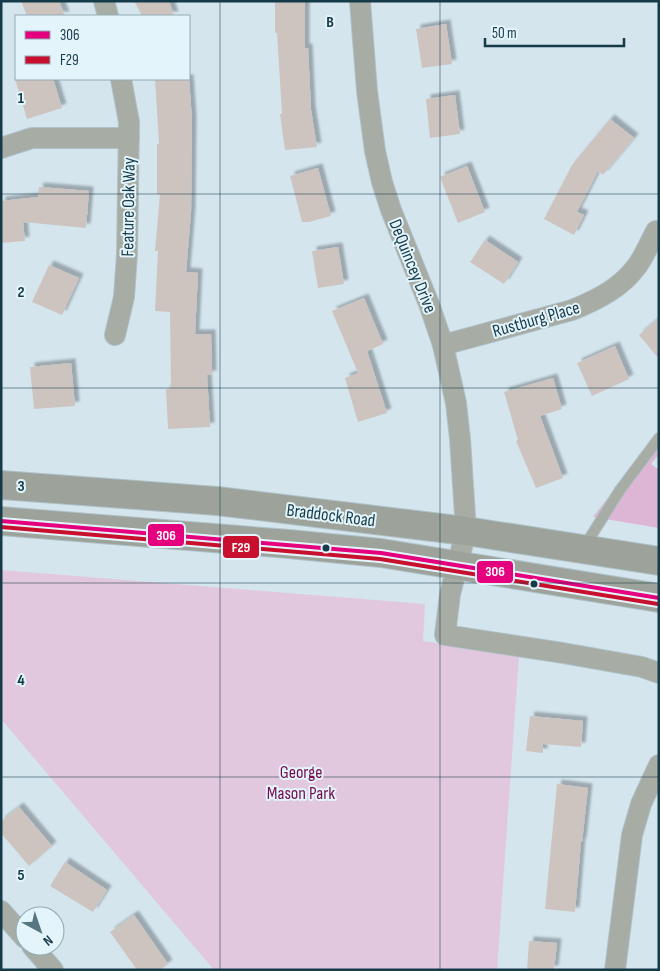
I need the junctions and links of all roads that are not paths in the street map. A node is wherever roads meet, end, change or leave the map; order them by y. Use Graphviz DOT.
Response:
graph roads {
  1 [pos="104,1"];
  2 [pos="360,1"];
  3 [pos="108,15"];
  4 [pos="121,80"];
  5 [pos="129,138"];
  6 [pos="1,148"];
  7 [pos="656,231"];
  8 [pos="115,334"];
  9 [pos="443,345"];
  10 [pos="659,438"];
  11 [pos="1,486"];
  12 [pos="1,521"];
  13 [pos="466,531"];
  14 [pos="582,550"];
  15 [pos="659,562"];
  16 [pos="456,566"];
  17 [pos="659,598"];
  18 [pos="659,673"];
  19 [pos="659,765"];
  20 [pos="1,911"];
  21 [pos="15,927"];
  22 [pos="41,956"];
  23 [pos="53,970"];
  24 [pos="615,970"];
  1 -- 3 [label="street"];
  2 -- 9 [label="street, DeQuincey Drive"];
  4 -- 5 [label="street, Feature Oak Way"];
  5 -- 6 [label="street"];
  5 -- 8 [label="street, Feature Oak Way"];
  7 -- 9 [label="street, Rustburg Place"];
  9 -- 13 [label="street, DeQuincey Drive"];
  10 -- 14 [label="lane"];
  11 -- 13 [label="main road, Braddock Road"];
  12 -- 16 [label="main road, Braddock Road"];
  13 -- 14 [label="main road, Braddock Road"];
  13 -- 16 [label="street, DeQuincey Drive"];
  14 -- 15 [label="main road, Braddock Road"];
  16 -- 17 [label="main road, Braddock Road"];
  16 -- 18 [label="street, DeQuincey Drive"];
  19 -- 24 [label="street"];
  20 -- 21 [label="street"];
  22 -- 23 [label="street"];
}
